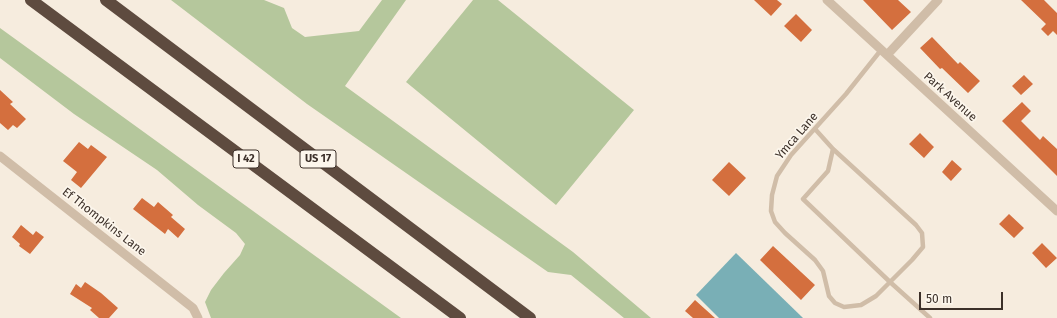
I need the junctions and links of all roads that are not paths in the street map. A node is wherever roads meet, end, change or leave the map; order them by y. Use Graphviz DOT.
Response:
graph roads {
  1 [pos="31,0"];
  2 [pos="106,0"];
  3 [pos="827,0"];
  4 [pos="938,0"];
  5 [pos="884,52"];
  6 [pos="815,129"];
  7 [pos="833,149"];
  8 [pos="0,156"];
  9 [pos="1057,212"];
  10 [pos="890,282"];
  11 [pos="198,318"];
  12 [pos="460,318"];
  13 [pos="530,318"];
  14 [pos="930,318"];
  1 -- 12 [label="highway, I 42"];
  2 -- 13 [label="highway, US 17"];
  3 -- 5 [label="street, Park Avenue"];
  4 -- 5 [label="street"];
  5 -- 6 [label="lane, Ymca Lane"];
  5 -- 9 [label="street, Park Avenue"];
  6 -- 7 [label="lane, Ymca Lane"];
  6 -- 10 [label="lane, Ymca Lane"];
  7 -- 10 [label="lane"];
  7 -- 10 [label="lane, Ymca Lane"];
  8 -- 11 [label="street, Ef Thompkins Lane"];
  10 -- 14 [label="lane"];
}
